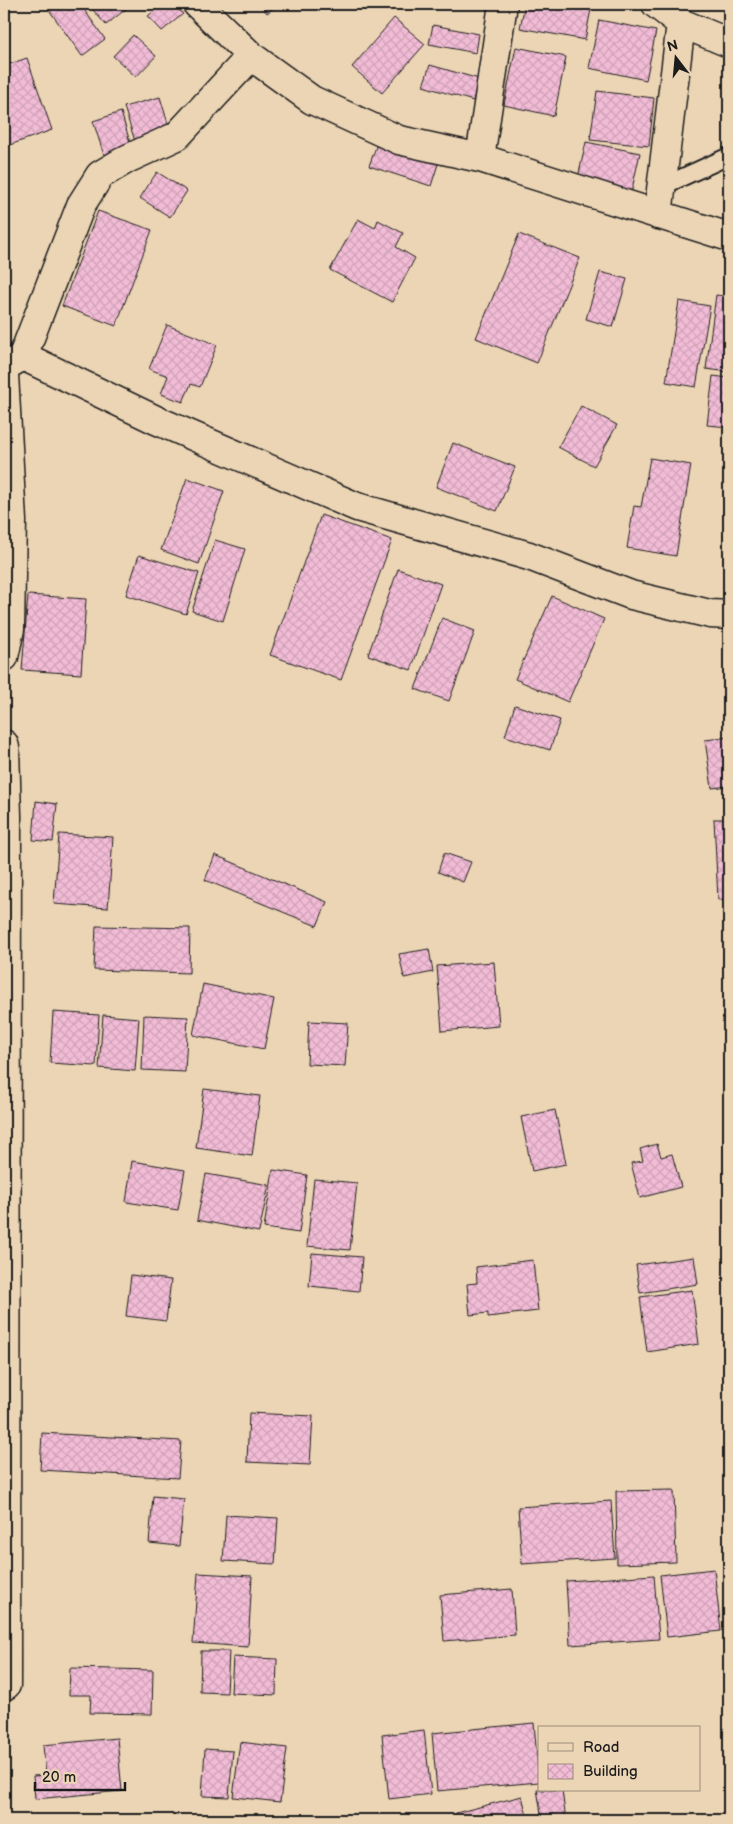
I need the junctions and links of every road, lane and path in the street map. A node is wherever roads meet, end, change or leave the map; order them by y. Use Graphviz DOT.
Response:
graph roads {
  1 [pos="197,4"];
  2 [pos="502,4"];
  3 [pos="656,4"];
  4 [pos="681,23"];
  5 [pos="729,43"];
  6 [pos="251,56"];
  7 [pos="729,156"];
  8 [pos="480,158"];
  9 [pos="661,187"];
  10 [pos="658,215"];
  11 [pos="729,237"];
  12 [pos="10,366"];
  13 [pos="729,615"];
  14 [pos="4,657"];
  15 [pos="4,744"];
  16 [pos="6,1685"];
  1 -- 6 [label="street"];
  2 -- 8 [label="street"];
  3 -- 4 [label="street"];
  4 -- 5 [label="street"];
  4 -- 9 [label="street"];
  6 -- 8 [label="street"];
  6 -- 12 [label="street"];
  7 -- 9 [label="lane"];
  8 -- 10 [label="street"];
  9 -- 10 [label="street"];
  10 -- 11 [label="street"];
  12 -- 13 [label="street"];
  12 -- 14 [label="street"];
  15 -- 16 [label="street"];
}
